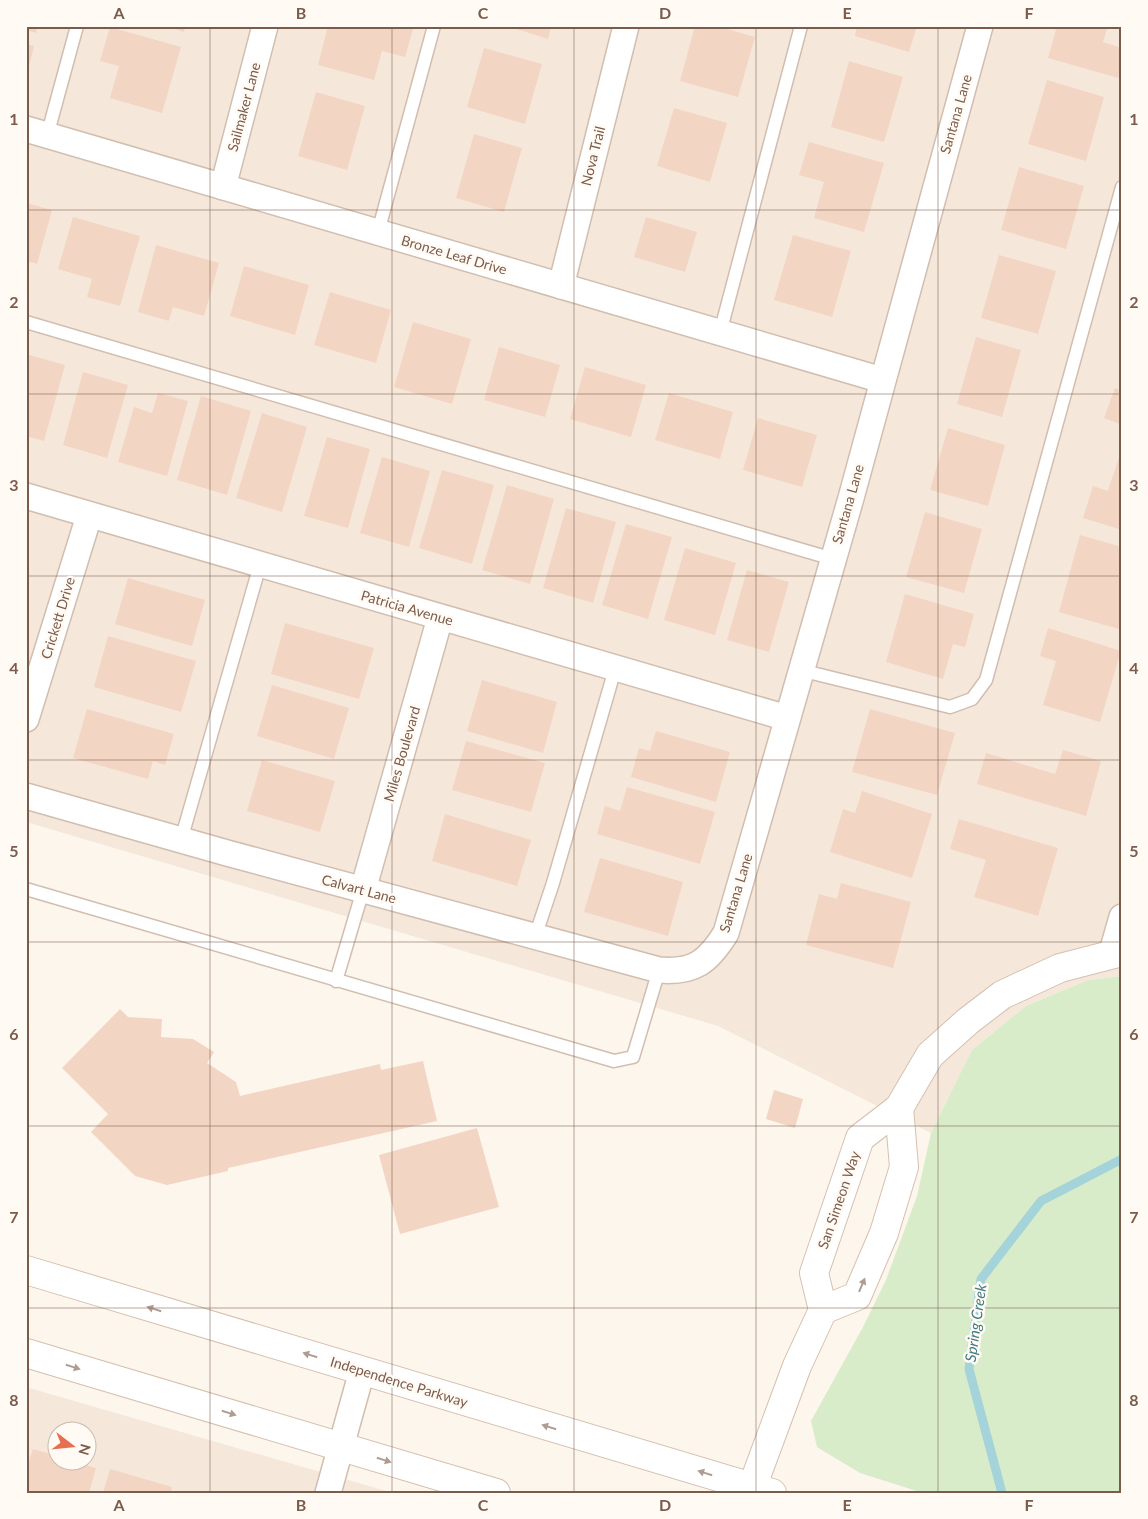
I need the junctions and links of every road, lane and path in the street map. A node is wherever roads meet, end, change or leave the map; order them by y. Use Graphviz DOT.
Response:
graph roads {
  1 [pos="77,26"];
  2 [pos="265,26"];
  3 [pos="434,26"];
  4 [pos="626,26"];
  5 [pos="800,26"];
  6 [pos="980,26"];
  7 [pos="37,133"];
  8 [pos="223,187"];
  9 [pos="1122,187"];
  10 [pos="378,232"];
  11 [pos="561,286"];
  12 [pos="26,322"];
  13 [pos="720,332"];
  14 [pos="882,380"];
  15 [pos="26,496"];
  16 [pos="89,516"];
  17 [pos="833,560"];
  18 [pos="260,565"];
  19 [pos="440,618"];
  20 [pos="615,669"];
  21 [pos="800,670"];
  22 [pos="787,718"];
  23 [pos="26,719"];
  24 [pos="26,796"];
  25 [pos="181,840"];
  26 [pos="26,889"];
  27 [pos="363,890"];
  28 [pos="1122,917"];
  29 [pos="535,936"];
  30 [pos="1117,952"];
  31 [pos="692,968"];
  32 [pos="659,970"];
  33 [pos="336,981"];
  34 [pos="899,1108"];
  35 [pos="26,1270"];
  36 [pos="823,1310"];
  37 [pos="26,1353"];
  38 [pos="362,1371"];
  39 [pos="340,1446"];
  40 [pos="758,1491"];
  41 [pos="328,1493"];
  42 [pos="496,1493"];
  1 -- 7 [label="lane"];
  2 -- 8 [label="street, Sailmaker Lane"];
  3 -- 10 [label="lane"];
  4 -- 11 [label="street, Nova Trail"];
  5 -- 13 [label="lane"];
  6 -- 14 [label="street, Santana Lane"];
  7 -- 8 [label="street, Bronze Leaf Drive"];
  8 -- 10 [label="street, Bronze Leaf Drive"];
  9 -- 21 [label="lane"];
  10 -- 11 [label="street, Bronze Leaf Drive"];
  11 -- 13 [label="street, Bronze Leaf Drive"];
  12 -- 17 [label="lane"];
  13 -- 14 [label="street, Bronze Leaf Drive"];
  14 -- 17 [label="street, Santana Lane"];
  15 -- 16 [label="street, Patricia Avenue"];
  16 -- 18 [label="street, Patricia Avenue"];
  16 -- 23 [label="street, Crickett Drive"];
  17 -- 21 [label="street, Santana Lane"];
  18 -- 19 [label="street, Patricia Avenue"];
  18 -- 25 [label="lane"];
  19 -- 20 [label="street, Patricia Avenue"];
  19 -- 27 [label="street, Miles Boulevard"];
  20 -- 22 [label="street, Patricia Avenue"];
  20 -- 29 [label="lane"];
  21 -- 22 [label="street, Santana Lane"];
  22 -- 31 [label="street, Santana Lane"];
  24 -- 25 [label="street, Calvart Lane"];
  25 -- 27 [label="street, Calvart Lane"];
  26 -- 33 [label="lane"];
  27 -- 29 [label="street, Calvart Lane"];
  27 -- 33 [label="lane"];
  28 -- 30 [label="street"];
  29 -- 32 [label="street, Calvart Lane"];
  30 -- 34 [label="main road, San Simeon Way"];
  31 -- 32 [label="street, Calvart Lane"];
  32 -- 33 [label="lane"];
  34 -- 36 [label="main road, San Simeon Way"];
  36 -- 34 [label="main road, one-way"];
  38 -- 35 [label="main road, Independence Parkway, one-way"];
  36 -- 40 [label="main road"];
  37 -- 39 [label="main road, one-way"];
  38 -- 39 [label="street"];
  40 -- 38 [label="main road, Independence Parkway, one-way"];
  39 -- 41 [label="street"];
  39 -- 42 [label="main road, one-way"];
}
